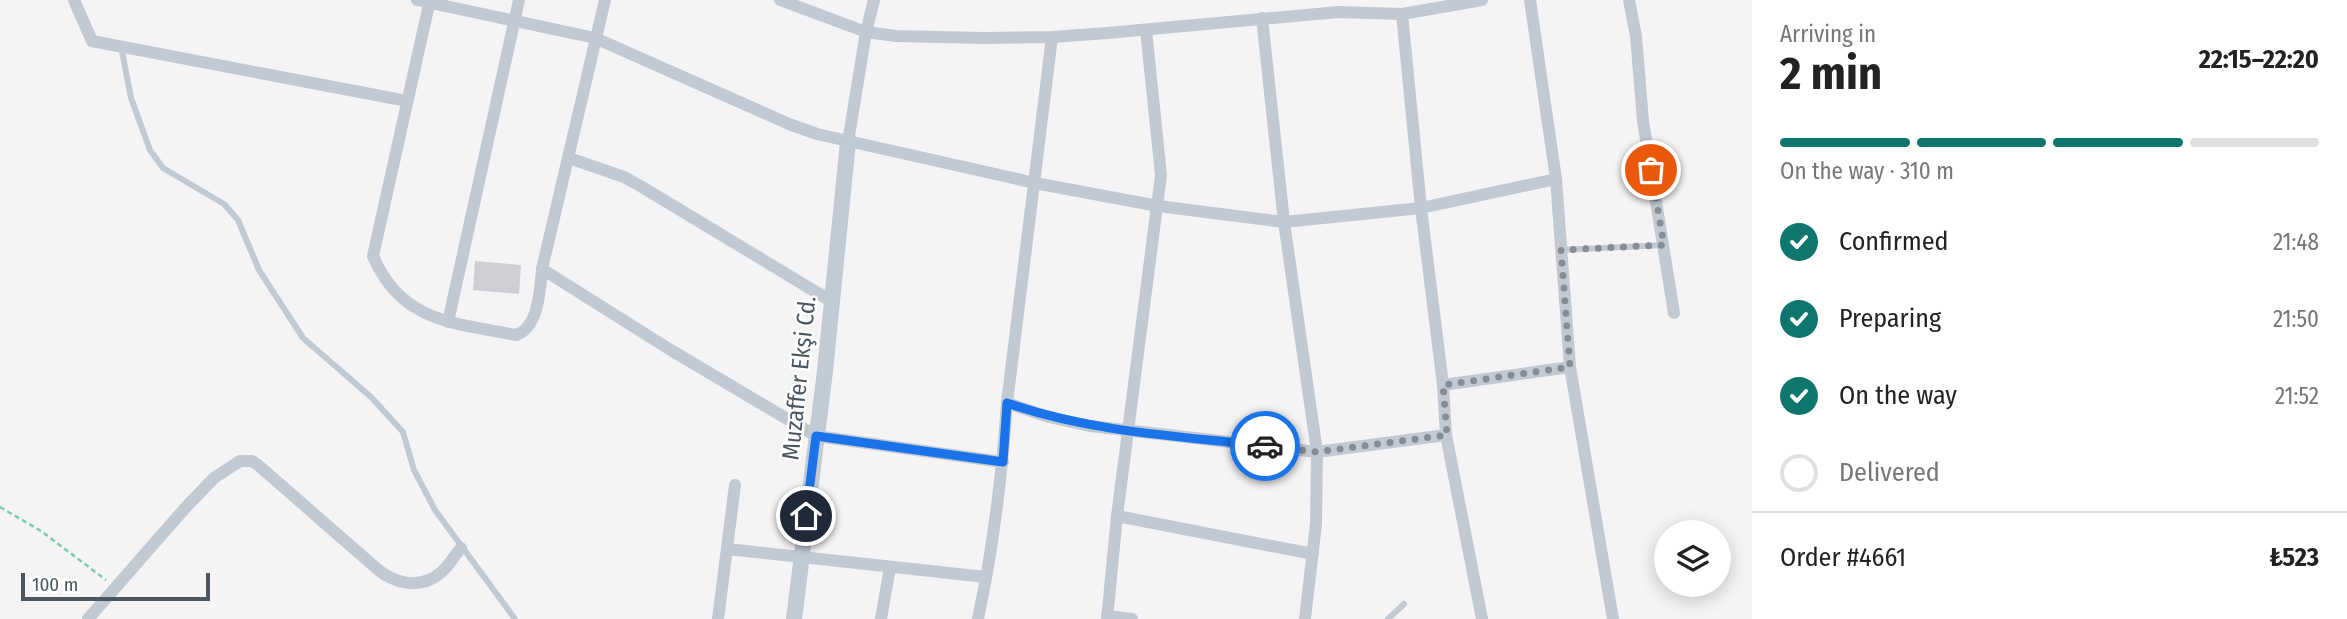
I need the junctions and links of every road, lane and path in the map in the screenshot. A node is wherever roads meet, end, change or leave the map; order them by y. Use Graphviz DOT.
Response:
graph roads {
  1 [pos="74,0"];
  2 [pos="519,0"];
  3 [pos="605,0"];
  4 [pos="779,0"];
  5 [pos="874,0"];
  6 [pos="1482,0"];
  7 [pos="1530,0"];
  8 [pos="1629,0"];
  9 [pos="425,1"];
  10 [pos="1402,14"];
  11 [pos="1262,18"];
  12 [pos="515,23"];
  13 [pos="1146,30"];
  14 [pos="866,32"];
  15 [pos="1052,37"];
  16 [pos="596,38"];
  17 [pos="121,46"];
  18 [pos="408,101"];
  19 [pos="848,142"];
  20 [pos="569,158"];
  21 [pos="1556,179"];
  22 [pos="1035,183"];
  23 [pos="1158,206"];
  24 [pos="1421,208"];
  25 [pos="1284,222"];
  26 [pos="1664,245"];
  27 [pos="1561,250"];
  28 [pos="542,270"];
  29 [pos="831,301"];
  30 [pos="1674,313"];
  31 [pos="448,322"];
  32 [pos="1570,367"];
  33 [pos="1443,385"];
  34 [pos="1007,403"];
  35 [pos="1129,430"];
  36 [pos="1447,435"];
  37 [pos="816,436"];
  38 [pos="1317,452"];
  39 [pos="1003,462"];
  40 [pos="735,485"];
  41 [pos="0,507"];
  42 [pos="1117,516"];
  43 [pos="461,548"];
  44 [pos="727,549"];
  45 [pos="1313,554"];
  46 [pos="801,557"];
  47 [pos="890,567"];
  48 [pos="986,577"];
  49 [pos="115,586"];
  50 [pos="1404,604"];
  51 [pos="1107,618"];
  52 [pos="88,619"];
  53 [pos="515,619"];
  54 [pos="718,619"];
  55 [pos="793,619"];
  56 [pos="881,619"];
  57 [pos="978,619"];
  58 [pos="1132,619"];
  59 [pos="1305,619"];
  60 [pos="1317,619"];
  61 [pos="1388,619"];
  62 [pos="1482,619"];
  63 [pos="1613,619"];
  1 -- 17 [label="street"];
  2 -- 12 [label="street"];
  3 -- 16 [label="street"];
  4 -- 14 [label="street"];
  5 -- 14 [label="street"];
  6 -- 10 [label="street"];
  7 -- 21 [label="street"];
  8 -- 26 [label="street"];
  9 -- 12 [label="street"];
  9 -- 18 [label="street"];
  10 -- 11 [label="street"];
  10 -- 24 [label="street"];
  11 -- 13 [label="street"];
  11 -- 25 [label="street"];
  12 -- 16 [label="street"];
  12 -- 31 [label="street"];
  13 -- 15 [label="street"];
  13 -- 23 [label="street"];
  14 -- 15 [label="street"];
  14 -- 19 [label="street"];
  15 -- 22 [label="street"];
  16 -- 19 [label="street"];
  16 -- 20 [label="street"];
  17 -- 18 [label="street"];
  17 -- 43 [label="lane"];
  18 -- 31 [label="street"];
  19 -- 22 [label="street"];
  19 -- 29 [label="street, Muzaffer Ekşi Cd."];
  20 -- 28 [label="street"];
  20 -- 29 [label="street"];
  21 -- 24 [label="street"];
  21 -- 27 [label="street"];
  22 -- 23 [label="street"];
  22 -- 34 [label="street"];
  23 -- 25 [label="street"];
  23 -- 35 [label="street"];
  24 -- 25 [label="street"];
  24 -- 33 [label="street"];
  25 -- 38 [label="street"];
  26 -- 27 [label="lane"];
  26 -- 30 [label="street"];
  27 -- 32 [label="street"];
  28 -- 31 [label="street"];
  28 -- 37 [label="street"];
  29 -- 37 [label="street, Muzaffer Ekşi Cd."];
  32 -- 33 [label="street"];
  32 -- 63 [label="street"];
  33 -- 36 [label="street"];
  34 -- 35 [label="street"];
  34 -- 39 [label="street"];
  35 -- 38 [label="street"];
  35 -- 42 [label="street"];
  36 -- 38 [label="street"];
  36 -- 62 [label="street"];
  37 -- 39 [label="street"];
  37 -- 46 [label="street, Muzaffer Ekşi Cd."];
  38 -- 45 [label="street"];
  39 -- 48 [label="street"];
  40 -- 44 [label="street"];
  41 -- 49 [label="path"];
  42 -- 45 [label="street"];
  42 -- 51 [label="street"];
  43 -- 49 [label="street"];
  43 -- 53 [label="lane"];
  44 -- 46 [label="street"];
  44 -- 54 [label="street"];
  45 -- 59 [label="street"];
  46 -- 47 [label="street"];
  46 -- 55 [label="street, Muzaffer Ekşi Cd."];
  47 -- 48 [label="street"];
  47 -- 56 [label="street"];
  48 -- 57 [label="street"];
  49 -- 52 [label="street"];
  50 -- 61 [label="lane"];
  51 -- 58 [label="street"];
  59 -- 60 [label="lane"];
}
